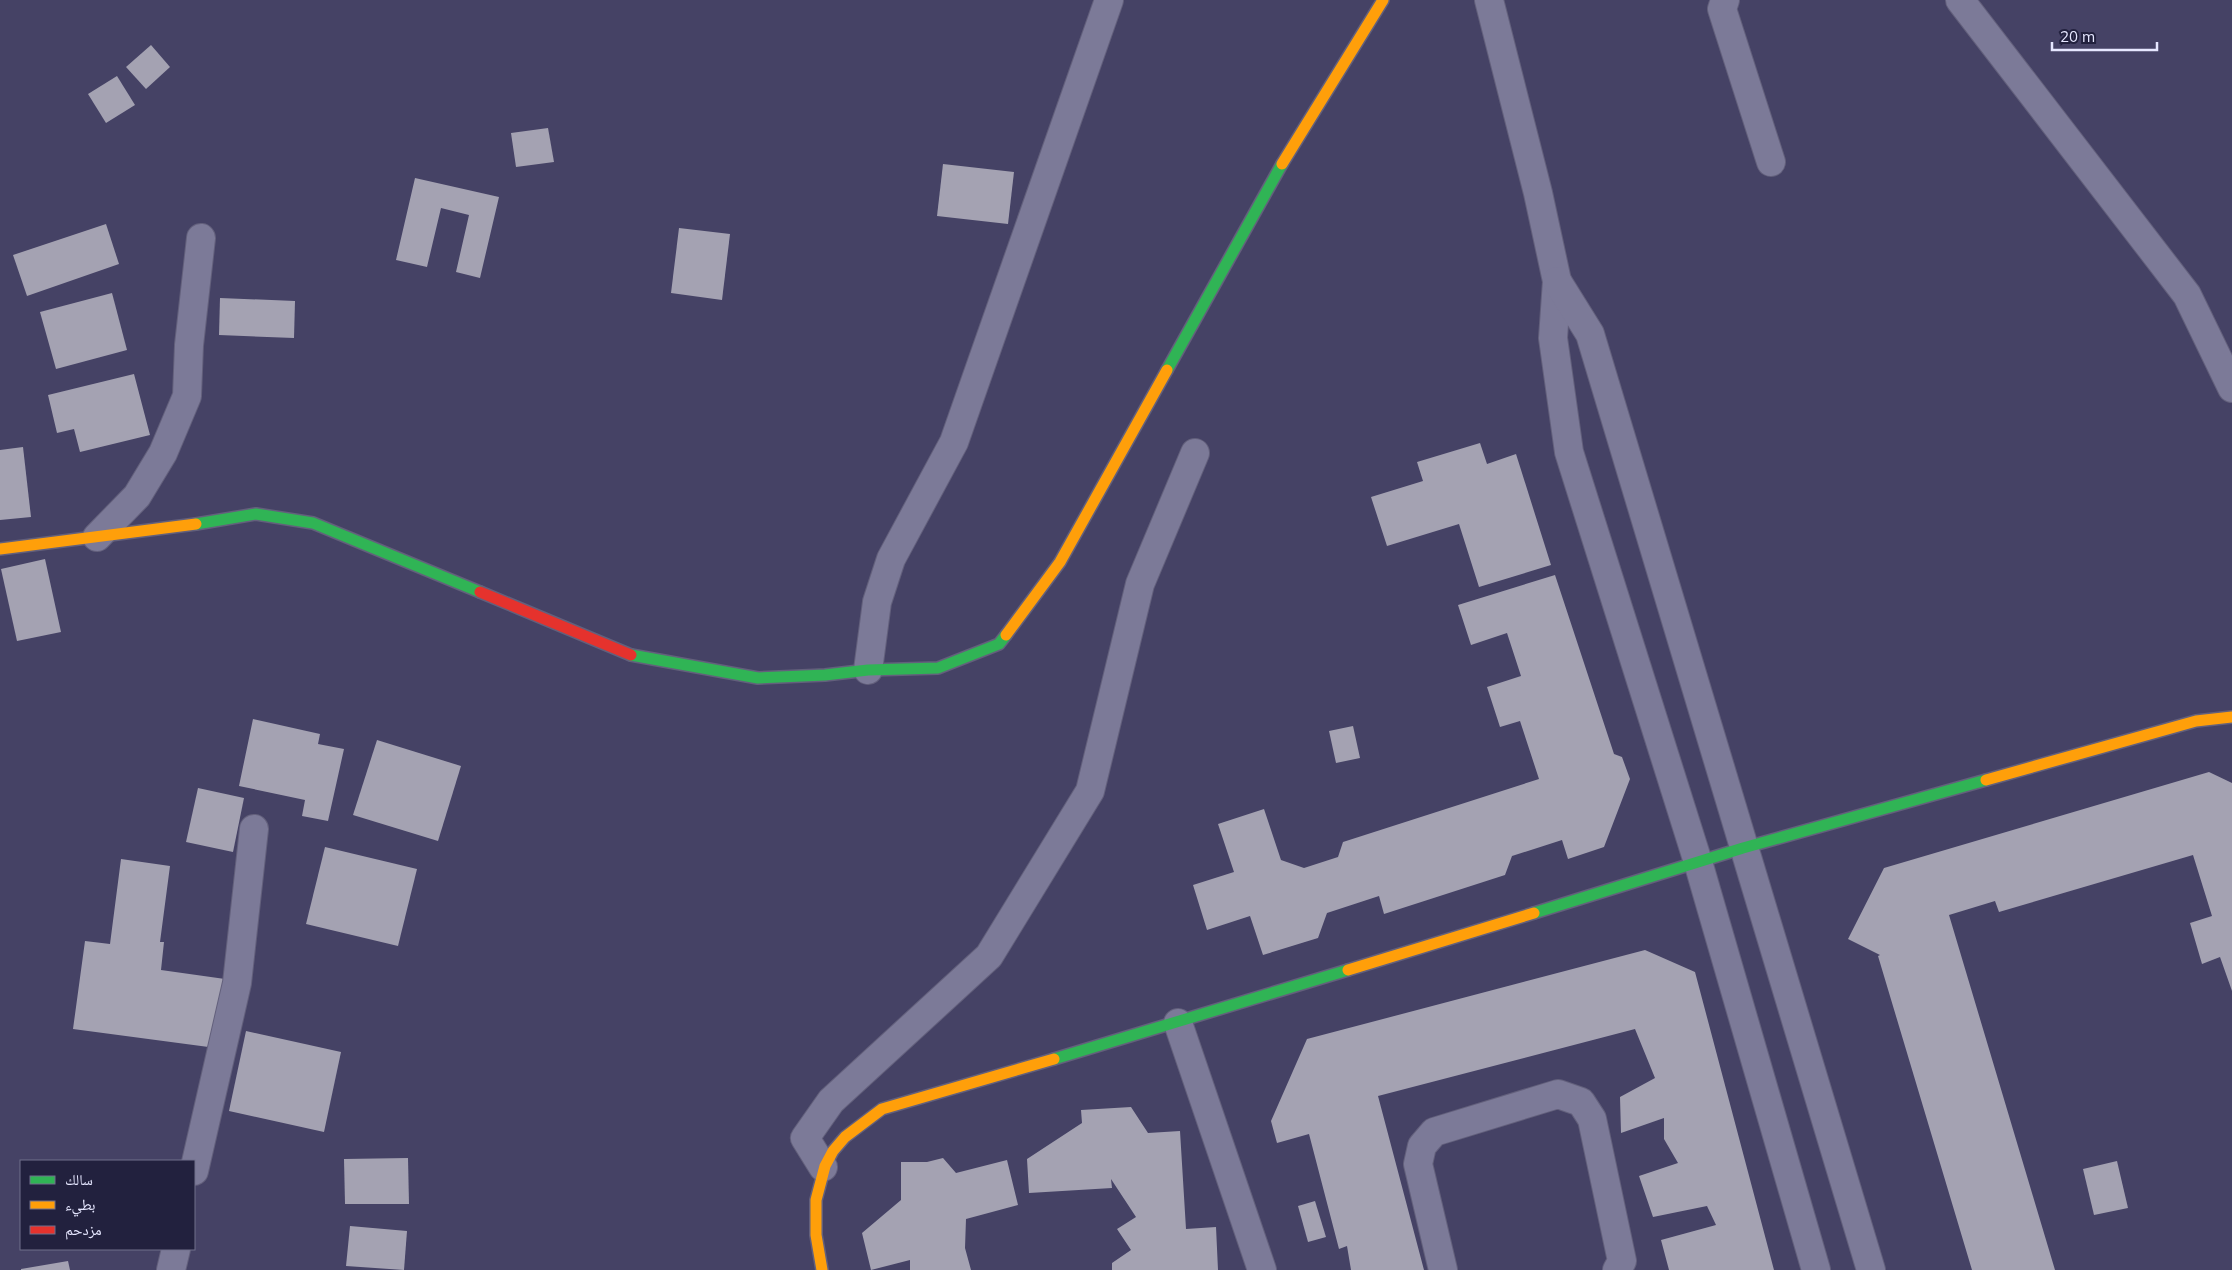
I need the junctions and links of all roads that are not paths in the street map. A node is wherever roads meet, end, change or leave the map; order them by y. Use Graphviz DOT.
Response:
graph roads {
  1 [pos="1109,0"];
  2 [pos="1383,0"];
  3 [pos="1489,0"];
  4 [pos="1725,0"];
  5 [pos="1960,0"];
  6 [pos="1771,162"];
  7 [pos="201,238"];
  8 [pos="1556,282"];
  9 [pos="2232,388"];
  10 [pos="1195,454"];
  11 [pos="97,537"];
  12 [pos="0,548"];
  13 [pos="868,670"];
  14 [pos="2232,717"];
  15 [pos="254,829"];
  16 [pos="1743,848"];
  17 [pos="1698,862"];
  18 [pos="1178,1023"];
  19 [pos="195,1167"];
  20 [pos="823,1167"];
  21 [pos="176,1250"];
  22 [pos="171,1270"];
  23 [pos="822,1270"];
  24 [pos="1262,1270"];
  25 [pos="1443,1270"];
  26 [pos="1617,1270"];
  27 [pos="1816,1270"];
  28 [pos="1871,1270"];
  1 -- 13 [label="street"];
  2 -- 13 [label="street"];
  3 -- 8 [label="street"];
  4 -- 6 [label="street"];
  5 -- 9 [label="street"];
  7 -- 11 [label="street"];
  8 -- 16 [label="street"];
  8 -- 17 [label="street"];
  10 -- 20 [label="street"];
  11 -- 12 [label="street"];
  11 -- 13 [label="street"];
  14 -- 16 [label="street"];
  15 -- 19 [label="street"];
  16 -- 17 [label="street"];
  16 -- 28 [label="street"];
  17 -- 18 [label="street"];
  17 -- 27 [label="street"];
  18 -- 20 [label="street"];
  18 -- 24 [label="street"];
  20 -- 23 [label="street"];
  21 -- 22 [label="street"];
  25 -- 26 [label="street"];
}
